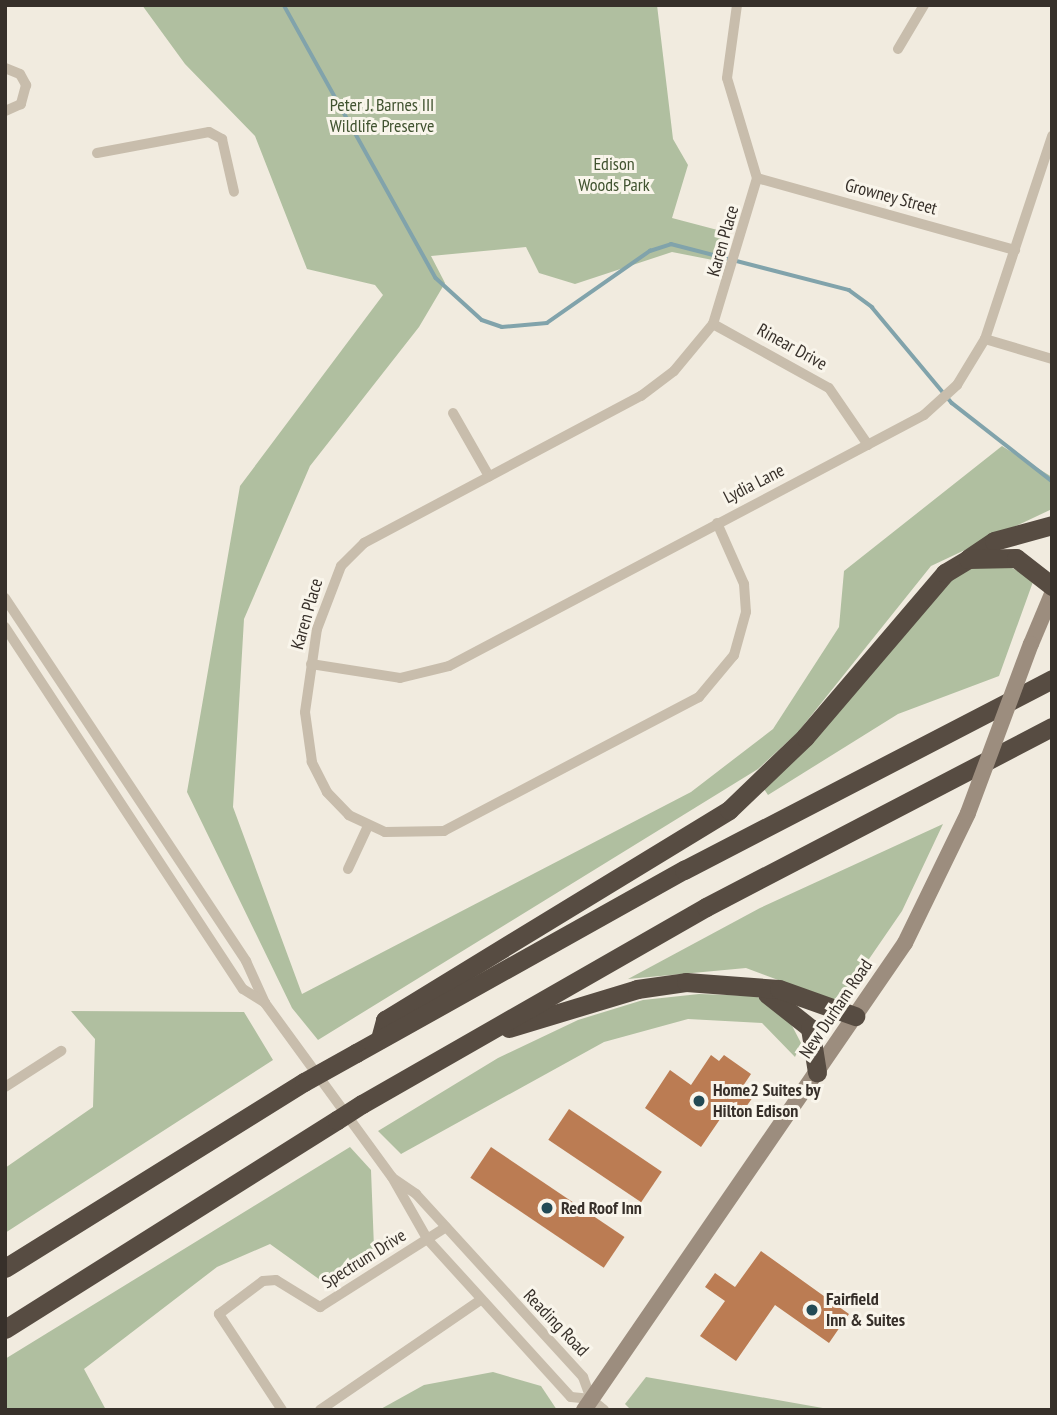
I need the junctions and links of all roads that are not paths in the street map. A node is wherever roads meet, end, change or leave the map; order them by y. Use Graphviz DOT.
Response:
graph roads {
  1 [pos="737,5"];
  2 [pos="924,5"];
  3 [pos="898,49"];
  4 [pos="5,68"];
  5 [pos="5,111"];
  6 [pos="1052,136"];
  7 [pos="97,153"];
  8 [pos="757,178"];
  9 [pos="234,192"];
  10 [pos="1015,250"];
  11 [pos="713,324"];
  12 [pos="985,339"];
  13 [pos="1052,359"];
  14 [pos="453,413"];
  15 [pos="868,445"];
  16 [pos="489,476"];
  17 [pos="717,523"];
  18 [pos="1052,525"];
  19 [pos="968,559"];
  20 [pos="1052,586"];
  21 [pos="1052,594"];
  22 [pos="5,598"];
  23 [pos="5,627"];
  24 [pos="311,664"];
  25 [pos="1052,679"];
  26 [pos="1052,727"];
  27 [pos="368,826"];
  28 [pos="348,869"];
  29 [pos="751,985"];
  30 [pos="265,1003"];
  31 [pos="855,1016"];
  32 [pos="380,1039"];
  33 [pos="461,1044"];
  34 [pos="61,1051"];
  35 [pos="817,1072"];
  36 [pos="5,1087"];
  37 [pos="392,1177"];
  38 [pos="446,1227"];
  39 [pos="428,1240"];
  40 [pos="5,1268"];
  41 [pos="478,1301"];
  42 [pos="5,1329"];
  43 [pos="593,1406"];
  44 [pos="282,1410"];
  45 [pos="320,1410"];
  1 -- 8 [label="street"];
  2 -- 3 [label="street"];
  4 -- 5 [label="street"];
  6 -- 10 [label="street, Lydia Lane"];
  7 -- 9 [label="street"];
  8 -- 10 [label="street, Growney Street"];
  8 -- 11 [label="street, Karen Place"];
  10 -- 12 [label="street, Lydia Lane"];
  11 -- 15 [label="street, Rinear Drive"];
  11 -- 16 [label="street, Karen Place"];
  12 -- 13 [label="street"];
  12 -- 15 [label="street, Lydia Lane"];
  14 -- 16 [label="street"];
  15 -- 17 [label="street, Lydia Lane"];
  16 -- 24 [label="street, Karen Place"];
  17 -- 24 [label="street, Lydia Lane"];
  17 -- 27 [label="street, Karen Place"];
  18 -- 19 [label="highway"];
  19 -- 20 [label="highway"];
  19 -- 32 [label="highway"];
  21 -- 31 [label="main road, New Durham Road, bridge"];
  22 -- 30 [label="street"];
  23 -- 30 [label="street"];
  24 -- 27 [label="street, Karen Place"];
  25 -- 32 [label="highway"];
  26 -- 33 [label="highway"];
  27 -- 28 [label="street"];
  29 -- 31 [label="highway"];
  29 -- 33 [label="highway"];
  29 -- 35 [label="highway"];
  30 -- 37 [label="street"];
  31 -- 35 [label="main road, New Durham Road"];
  32 -- 40 [label="highway, bridge"];
  33 -- 42 [label="highway, bridge"];
  34 -- 36 [label="street"];
  35 -- 43 [label="main road, New Durham Road"];
  37 -- 38 [label="street, Reading Road"];
  37 -- 39 [label="street"];
  38 -- 39 [label="street, Spectrum Drive"];
  38 -- 43 [label="street, Reading Road"];
  39 -- 41 [label="street"];
  39 -- 44 [label="street, Spectrum Drive"];
  41 -- 43 [label="street"];
  41 -- 45 [label="street"];
}
